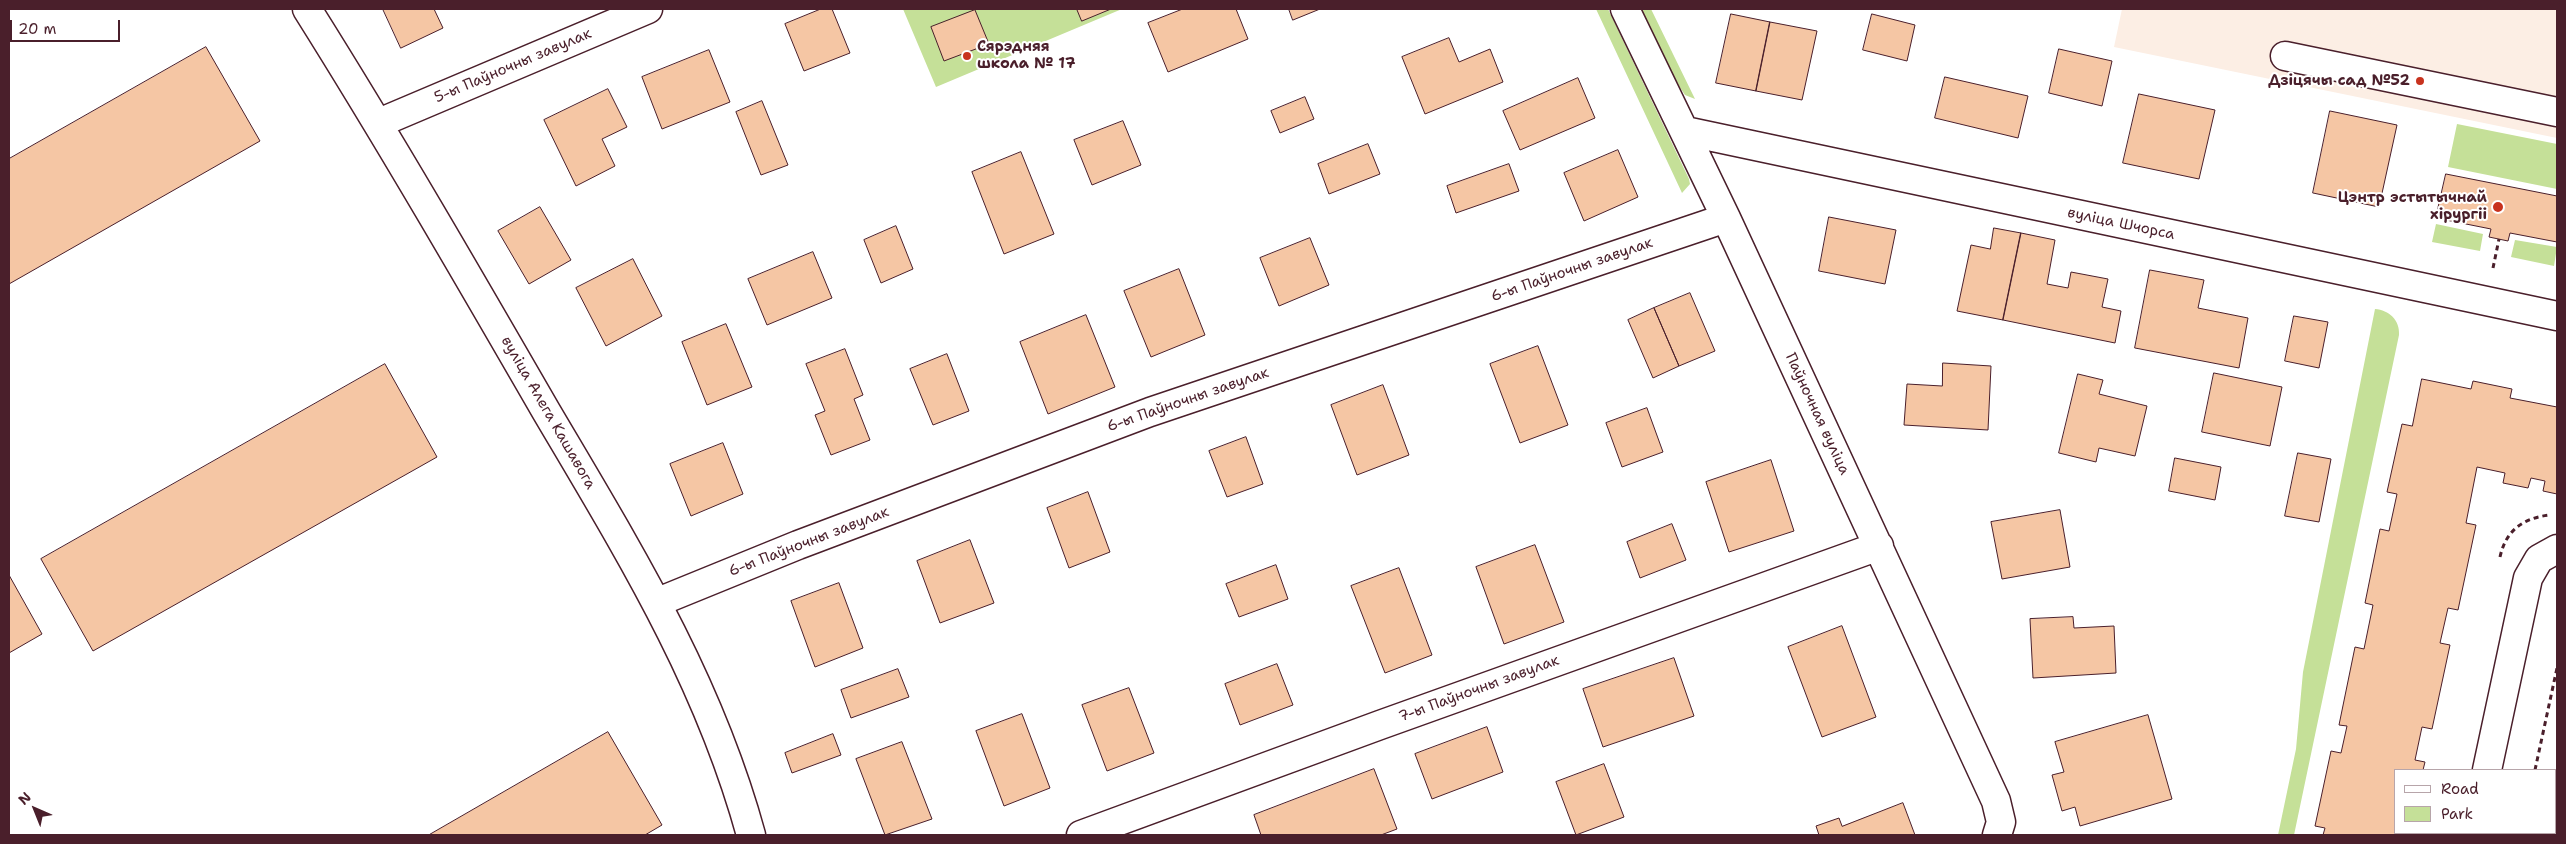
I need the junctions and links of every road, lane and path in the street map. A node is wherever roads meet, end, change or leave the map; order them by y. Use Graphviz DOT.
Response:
graph roads {
  1 [pos="307,9"];
  2 [pos="648,9"];
  3 [pos="1625,9"];
  4 [pos="2285,56"];
  5 [pos="2557,112"];
  6 [pos="378,123"];
  7 [pos="1685,131"];
  8 [pos="1726,218"];
  9 [pos="2499,239"];
  10 [pos="2493,268"];
  11 [pos="2557,316"];
  12 [pos="1879,546"];
  13 [pos="2557,549"];
  14 [pos="658,602"];
  15 [pos="2557,668"];
  16 [pos="2487,769"];
  17 [pos="2535,769"];
  18 [pos="1999,828"];
  19 [pos="751,835"];
  20 [pos="1081,835"];
  1 -- 6 [label="street, вуліца Алега Кашавога"];
  2 -- 6 [label="street, 5-ы Паўночны завулак"];
  3 -- 7 [label="street, Паўночная вуліца"];
  4 -- 5 [label="street"];
  6 -- 14 [label="street, вуліца Алега Кашавога"];
  7 -- 8 [label="street, Паўночная вуліца"];
  7 -- 11 [label="street, вуліца Шчорса"];
  8 -- 12 [label="street, Паўночная вуліца"];
  8 -- 14 [label="street, 6-ы Паўночны завулак"];
  9 -- 10 [label="path"];
  12 -- 18 [label="street, Паўночная вуліца"];
  12 -- 20 [label="street, 7-ы Паўночны завулак"];
  13 -- 16 [label="street"];
  14 -- 19 [label="street, вуліца Алега Кашавога"];
  15 -- 17 [label="path"];
}
